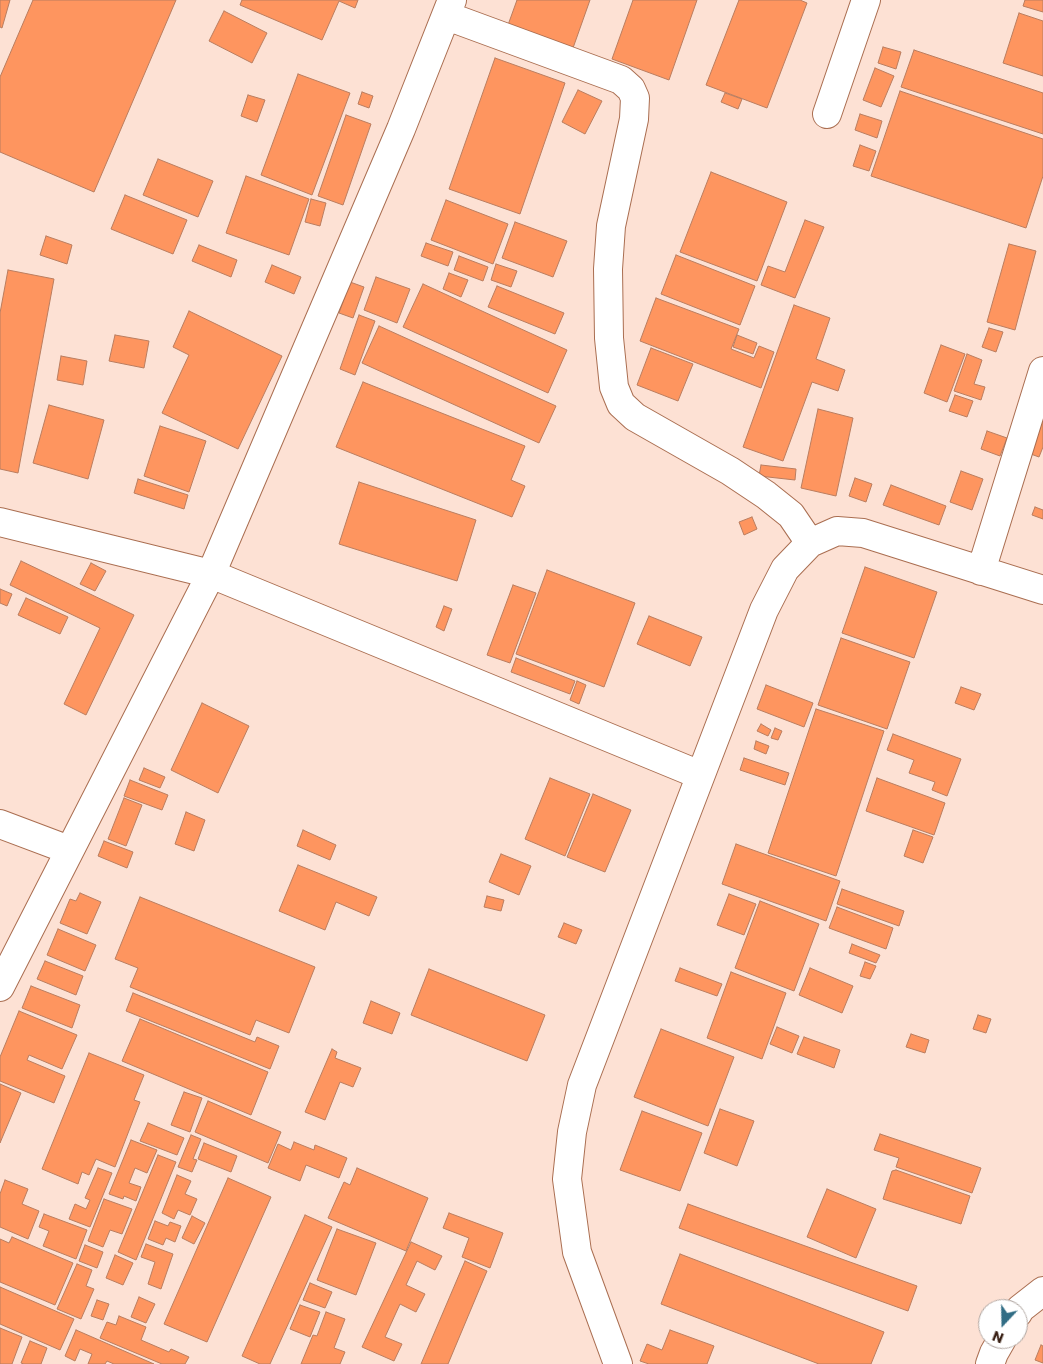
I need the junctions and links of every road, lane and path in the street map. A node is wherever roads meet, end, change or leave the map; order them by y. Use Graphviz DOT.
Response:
graph roads {
  1 [pos="866,0"];
  2 [pos="450,8"];
  3 [pos="827,114"];
  4 [pos="1043,371"];
  5 [pos="0,522"];
  6 [pos="810,543"];
  7 [pos="981,571"];
  8 [pos="211,574"];
  9 [pos="1043,590"];
  10 [pos="700,776"];
  11 [pos="0,824"];
  12 [pos="69,850"];
  13 [pos="0,987"];
  14 [pos="1043,1290"];
  15 [pos="1028,1302"];
  16 [pos="996,1349"];
  17 [pos="618,1364"];
  18 [pos="990,1364"];
  1 -- 3 [label="street"];
  2 -- 6 [label="street"];
  2 -- 8 [label="street"];
  4 -- 7 [label="street"];
  5 -- 8 [label="street"];
  6 -- 7 [label="street"];
  6 -- 10 [label="street"];
  7 -- 9 [label="street"];
  8 -- 10 [label="street"];
  8 -- 12 [label="street"];
  10 -- 17 [label="street"];
  11 -- 12 [label="street"];
  12 -- 13 [label="street"];
  14 -- 15 [label="street"];
  16 -- 18 [label="street"];
}
